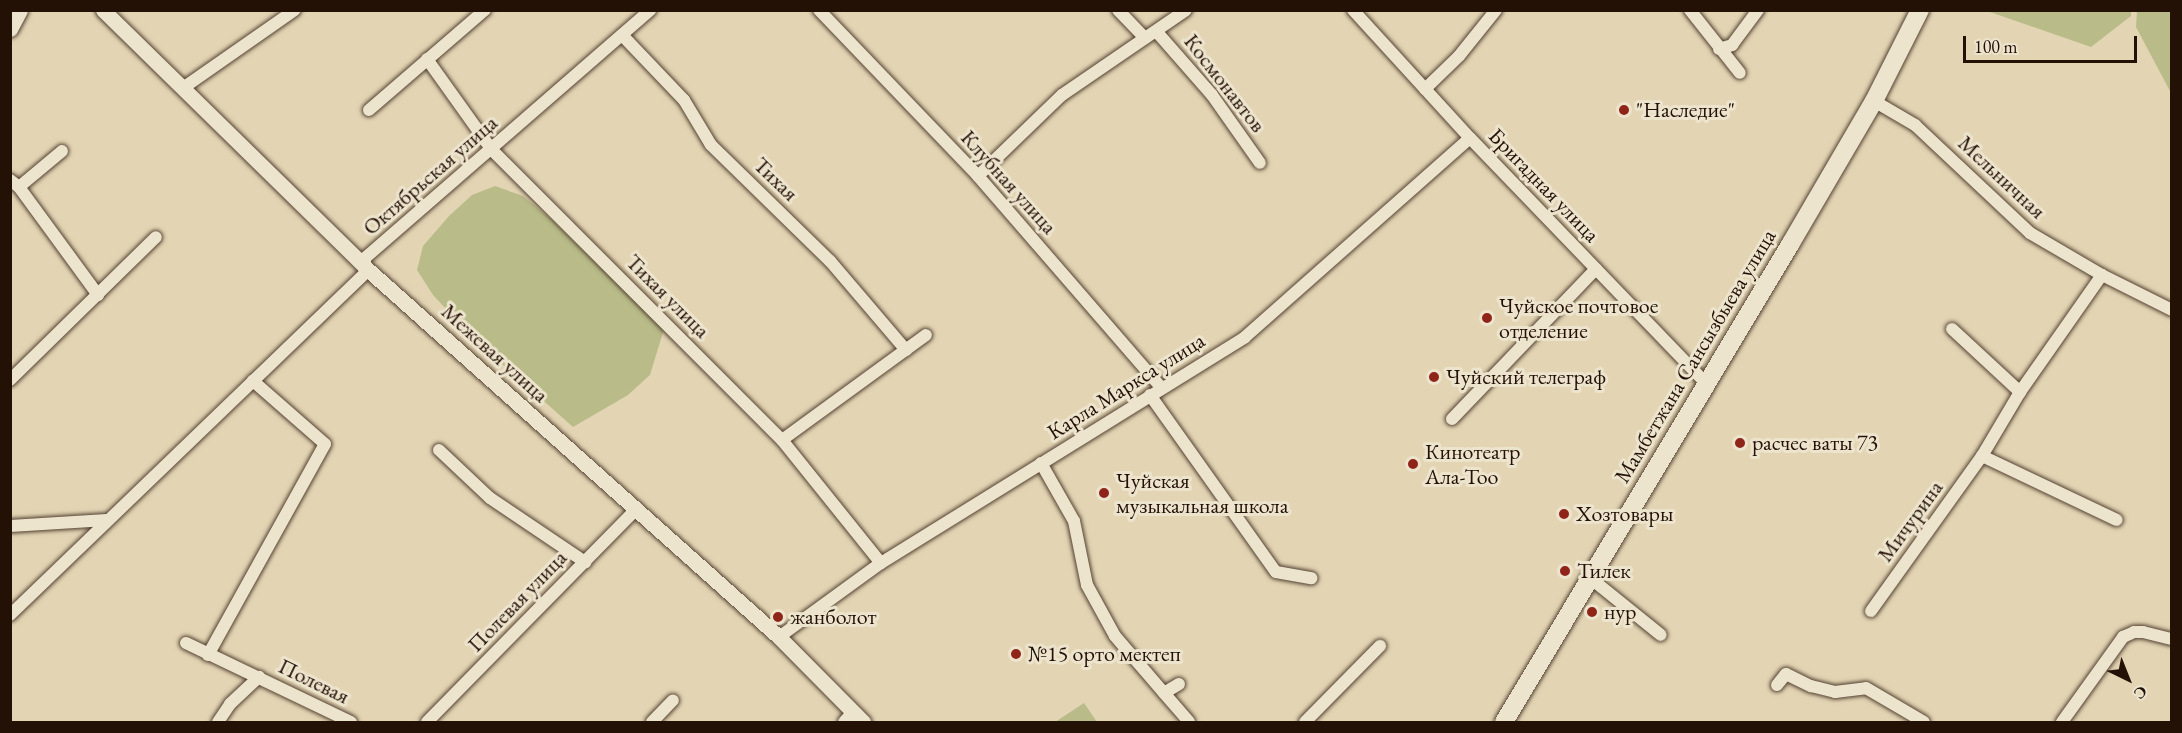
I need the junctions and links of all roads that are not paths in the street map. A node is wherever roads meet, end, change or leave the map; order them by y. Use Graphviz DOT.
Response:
graph roads {
  1 [pos="20,10"];
  2 [pos="103,10"];
  3 [pos="295,10"];
  4 [pos="485,10"];
  5 [pos="650,10"];
  6 [pos="819,10"];
  7 [pos="1118,10"];
  8 [pos="1186,10"];
  9 [pos="1353,10"];
  10 [pos="1496,10"];
  11 [pos="1690,10"];
  12 [pos="1758,10"];
  13 [pos="1920,10"];
  14 [pos="10,29"];
  15 [pos="1156,31"];
  16 [pos="622,35"];
  17 [pos="1145,38"];
  18 [pos="1719,49"];
  19 [pos="427,59"];
  20 [pos="1740,73"];
  21 [pos="183,88"];
  22 [pos="1425,89"];
  23 [pos="1874,100"];
  24 [pos="369,110"];
  25 [pos="1470,138"];
  26 [pos="492,150"];
  27 [pos="63,151"];
  28 [pos="1260,163"];
  29 [pos="978,176"];
  30 [pos="15,184"];
  31 [pos="156,237"];
  32 [pos="365,267"];
  33 [pos="1596,269"];
  34 [pos="2102,275"];
  35 [pos="98,295"];
  36 [pos="2172,310"];
  37 [pos="1952,329"];
  38 [pos="926,335"];
  39 [pos="906,350"];
  40 [pos="10,380"];
  41 [pos="253,381"];
  42 [pos="1708,385"];
  43 [pos="1161,387"];
  44 [pos="2020,392"];
  45 [pos="1150,395"];
  46 [pos="1452,419"];
  47 [pos="782,440"];
  48 [pos="439,450"];
  49 [pos="1982,456"];
  50 [pos="1041,463"];
  51 [pos="636,509"];
  52 [pos="107,520"];
  53 [pos="2117,520"];
  54 [pos="10,526"];
  55 [pos="585,562"];
  56 [pos="881,562"];
  57 [pos="1589,577"];
  58 [pos="1311,578"];
  59 [pos="1871,611"];
  60 [pos="10,615"];
  61 [pos="1661,634"];
  62 [pos="779,637"];
  63 [pos="2172,639"];
  64 [pos="186,643"];
  65 [pos="1380,646"];
  66 [pos="208,655"];
  67 [pos="259,677"];
  68 [pos="1179,684"];
  69 [pos="1777,685"];
  70 [pos="1164,693"];
  71 [pos="673,700"];
  72 [pos="853,719"];
  73 [pos="1510,720"];
  74 [pos="218,723"];
  75 [pos="351,723"];
  76 [pos="427,723"];
  77 [pos="652,723"];
  78 [pos="1190,723"];
  79 [pos="1305,723"];
  80 [pos="1924,723"];
  81 [pos="2062,723"];
  1 -- 14 [label="street"];
  2 -- 21 [label="street, Межевая улица"];
  3 -- 21 [label="street"];
  4 -- 19 [label="street"];
  5 -- 16 [label="street, Октябрьская улица"];
  6 -- 29 [label="street, Клубная улица"];
  7 -- 17 [label="street"];
  8 -- 15 [label="street"];
  9 -- 22 [label="street, Бригадная улица"];
  10 -- 22 [label="street"];
  11 -- 18 [label="street"];
  12 -- 18 [label="street"];
  13 -- 23 [label="main road, Мамбетжана Сансызбыева улица"];
  15 -- 17 [label="street"];
  15 -- 28 [label="street, Космонавтов"];
  16 -- 26 [label="street, Октябрьская улица"];
  16 -- 39 [label="street, Тихая"];
  17 -- 29 [label="street"];
  18 -- 20 [label="street"];
  19 -- 24 [label="street"];
  19 -- 26 [label="street, Тихая улица"];
  21 -- 32 [label="street, Межевая улица"];
  22 -- 25 [label="street, Бригадная улица"];
  23 -- 34 [label="street, Мельничная"];
  23 -- 42 [label="main road, Мамбетжана Сансызбыева улица"];
  25 -- 33 [label="street, Бригадная улица"];
  25 -- 43 [label="street, Карла Маркса улица"];
  26 -- 32 [label="street, Октябрьская улица"];
  26 -- 47 [label="street, Тихая улица"];
  27 -- 30 [label="street"];
  29 -- 43 [label="street, Клубная улица"];
  30 -- 35 [label="street"];
  31 -- 35 [label="street"];
  32 -- 41 [label="street, Октябрьская улица"];
  32 -- 51 [label="street, Межевая улица"];
  33 -- 42 [label="street, Бригадная улица"];
  33 -- 46 [label="street"];
  34 -- 36 [label="street, Мельничная"];
  34 -- 44 [label="street, Мичурина"];
  35 -- 40 [label="street"];
  37 -- 44 [label="street"];
  38 -- 39 [label="street"];
  39 -- 47 [label="street"];
  41 -- 52 [label="street, Октябрьская улица"];
  41 -- 66 [label="street"];
  42 -- 57 [label="main road, Мамбетжана Сансызбыева улица"];
  43 -- 45 [label="street, Карла Маркса улица"];
  44 -- 49 [label="street, Мичурина"];
  45 -- 50 [label="street, Карла Маркса улица"];
  45 -- 58 [label="street"];
  47 -- 56 [label="street, Тихая улица"];
  48 -- 55 [label="street"];
  49 -- 53 [label="street"];
  49 -- 59 [label="street, Мичурина"];
  50 -- 56 [label="street, Карла Маркса улица"];
  50 -- 70 [label="street"];
  51 -- 55 [label="street, Полевая улица"];
  51 -- 62 [label="street, Межевая улица"];
  52 -- 54 [label="street"];
  52 -- 60 [label="street, Октябрьская улица"];
  55 -- 76 [label="street, Полевая улица"];
  56 -- 62 [label="street, Карла Маркса улица"];
  57 -- 61 [label="street"];
  57 -- 73 [label="main road, Мамбетжана Сансызбыева улица"];
  62 -- 72 [label="street, Межевая улица"];
  63 -- 81 [label="street"];
  64 -- 66 [label="street, Полевая"];
  65 -- 79 [label="street"];
  66 -- 67 [label="street, Полевая"];
  67 -- 74 [label="street, Полевая"];
  67 -- 75 [label="street, Полевая"];
  68 -- 70 [label="street"];
  69 -- 80 [label="street"];
  70 -- 78 [label="street"];
  71 -- 77 [label="street"];
}
